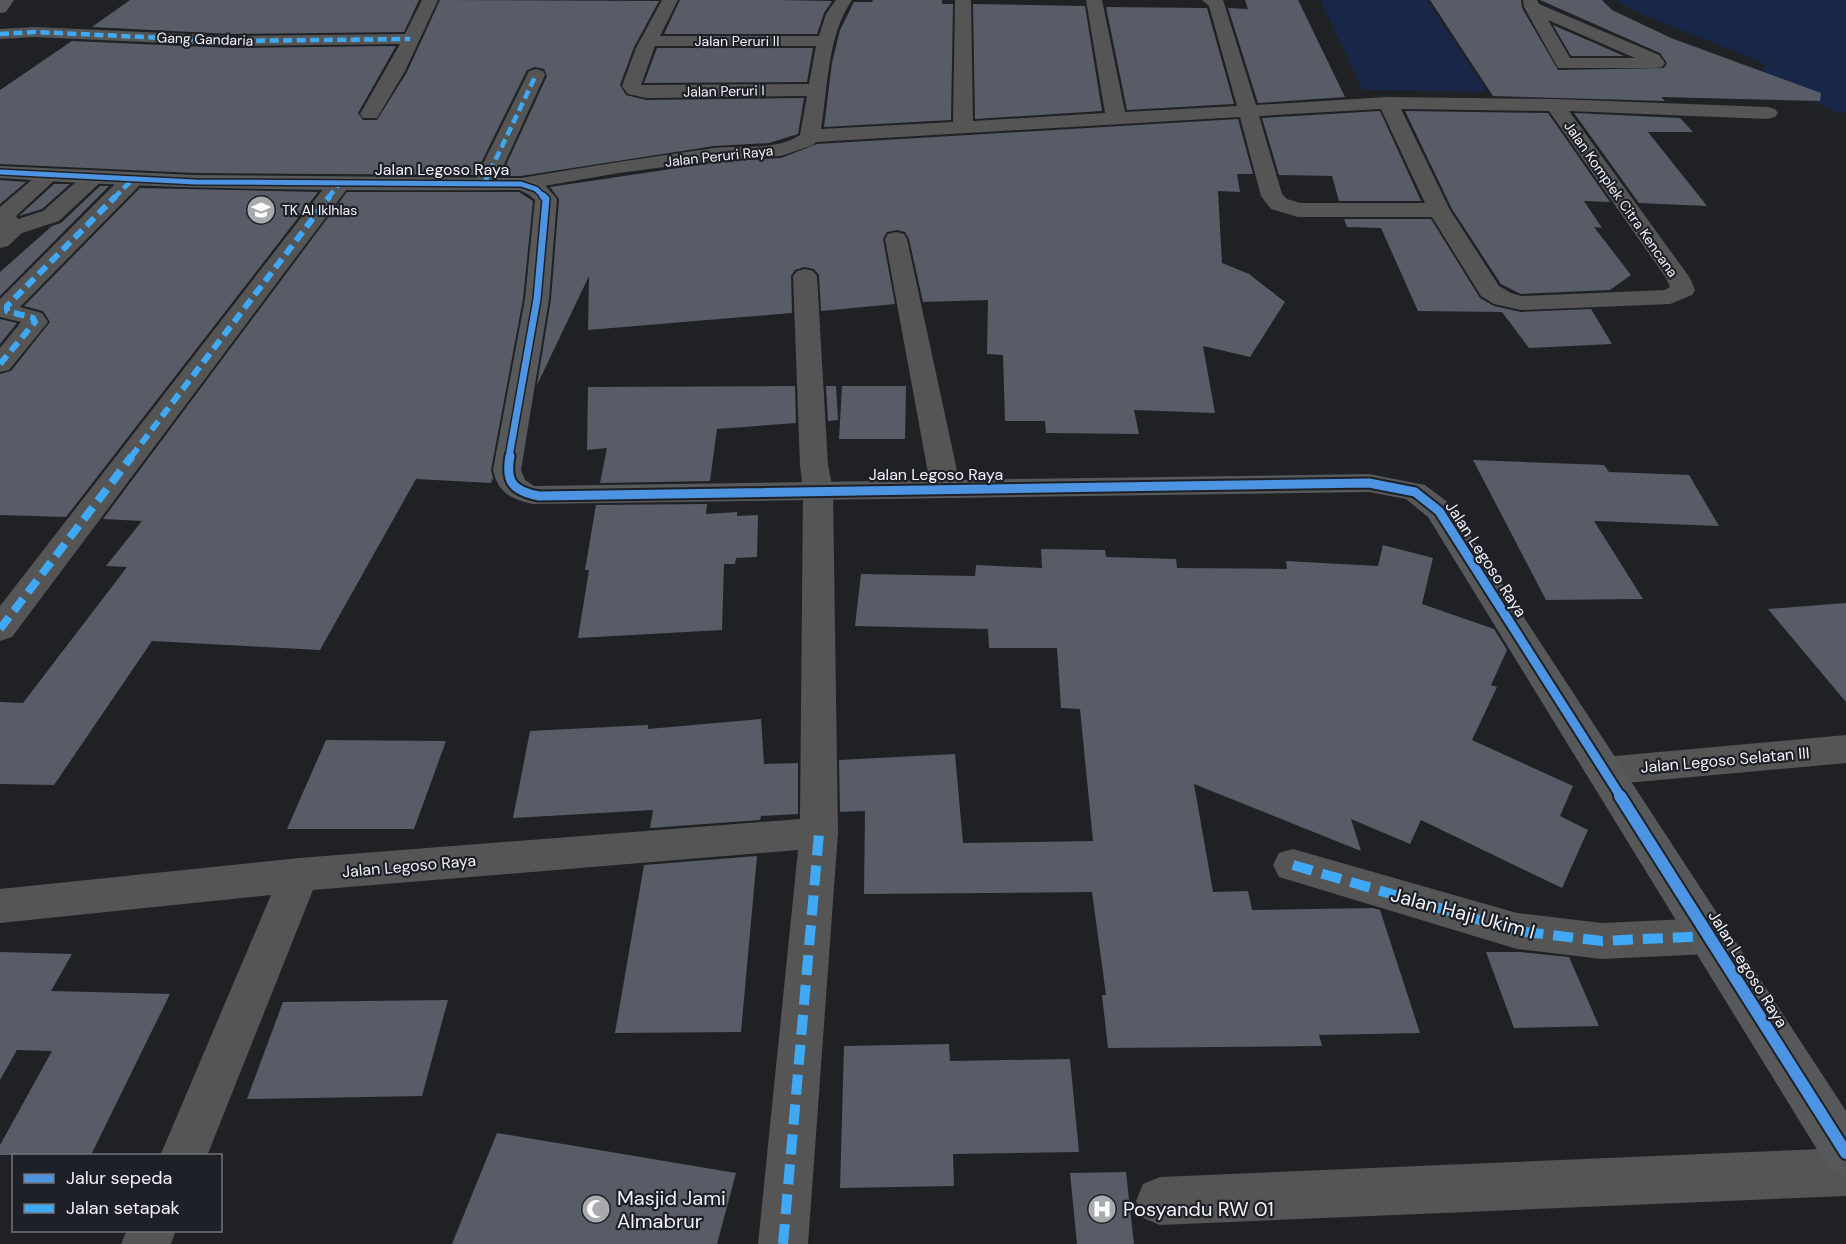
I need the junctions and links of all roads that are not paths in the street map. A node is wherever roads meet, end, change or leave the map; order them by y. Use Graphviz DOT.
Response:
graph roads {
  1 [pos="6,0"];
  2 [pos="430,0"];
  3 [pos="670,0"];
  4 [pos="844,0"];
  5 [pos="963,0"];
  6 [pos="1094,0"];
  7 [pos="1210,0"];
  8 [pos="1531,3"];
  9 [pos="0,8"];
  10 [pos="0,34"];
  11 [pos="410,39"];
  12 [pos="649,41"];
  13 [pos="825,41"];
  14 [pos="536,75"];
  15 [pos="819,90"];
  16 [pos="1388,103"];
  17 [pos="1555,105"];
  18 [pos="1248,111"];
  19 [pos="1768,113"];
  20 [pos="370,114"];
  21 [pos="1116,118"];
  22 [pos="963,129"];
  23 [pos="1092,134"];
  24 [pos="810,136"];
  25 [pos="781,150"];
  26 [pos="0,172"];
  27 [pos="49,175"];
  28 [pos="94,178"];
  29 [pos="132,180"];
  30 [pos="339,184"];
  31 [pos="484,184"];
  32 [pos="521,184"];
  33 [pos="1439,210"];
  34 [pos="7,235"];
  35 [pos="896,239"];
  36 [pos="805,276"];
  37 [pos="0,364"];
  38 [pos="946,489"];
  39 [pos="818,490"];
  40 [pos="0,629"];
  41 [pos="1846,750"];
  42 [pos="1604,771"];
  43 [pos="819,833"];
  44 [pos="1293,865"];
  45 [pos="298,875"];
  46 [pos="0,906"];
  47 [pos="1709,936"];
  48 [pos="1846,1153"];
  49 [pos="183,1154"];
  50 [pos="1846,1172"];
  51 [pos="1160,1201"];
  52 [pos="783,1244"];
  1 -- 9 [label="street"];
  2 -- 11 [label="street"];
  3 -- 12 [label="street"];
  4 -- 13 [label="street"];
  5 -- 22 [label="street"];
  6 -- 21 [label="street"];
  7 -- 18 [label="street"];
  8 -- 8 [label="street"];
  10 -- 11 [label="street, Gang Gandaria"];
  11 -- 20 [label="street"];
  12 -- 13 [label="street, Jalan Peruri II"];
  12 -- 15 [label="street, Jalan Peruri I"];
  13 -- 15 [label="street"];
  14 -- 31 [label="street"];
  15 -- 24 [label="street"];
  16 -- 17 [label="street, Jalan Komplek Citra Kencana"];
  16 -- 18 [label="street, Jalan Komplek Citra Kencana"];
  16 -- 33 [label="street, Jalan Komplek Citra Kencana"];
  17 -- 19 [label="street, Jalan Komplek Citra Kencana"];
  17 -- 33 [label="street, Jalan Komplek Citra Kencana"];
  18 -- 21 [label="street, Jalan Komplek Citra Kencana"];
  18 -- 33 [label="street"];
  21 -- 22 [label="street, Jalan Komplek Citra Kencana"];
  22 -- 24 [label="street, Jalan Komplek Citra Kencana"];
  23 -- 25 [label="street"];
  24 -- 25 [label="street, Jalan Peruri Raya"];
  25 -- 32 [label="street, Jalan Peruri Raya"];
  26 -- 27 [label="street, Jalan Legoso Raya"];
  27 -- 28 [label="street, Jalan Legoso Raya"];
  27 -- 34 [label="street"];
  28 -- 29 [label="street, Jalan Legoso Raya"];
  28 -- 34 [label="street"];
  29 -- 30 [label="street, Jalan Legoso Raya"];
  29 -- 37 [label="street"];
  30 -- 31 [label="street, Jalan Legoso Raya"];
  30 -- 40 [label="street"];
  31 -- 32 [label="street, Jalan Legoso Raya"];
  32 -- 39 [label="street, Jalan Legoso Raya"];
  35 -- 38 [label="street"];
  36 -- 39 [label="street"];
  38 -- 39 [label="street, Jalan Legoso Raya"];
  38 -- 42 [label="street, Jalan Legoso Raya"];
  39 -- 43 [label="street"];
  41 -- 42 [label="street, Jalan Legoso Selatan III"];
  42 -- 47 [label="street, Jalan Legoso Raya"];
  43 -- 45 [label="street, Jalan Legoso Raya"];
  43 -- 52 [label="street"];
  44 -- 47 [label="street, Jalan Haji Ukim I"];
  45 -- 46 [label="street, Jalan Legoso Raya"];
  45 -- 49 [label="street"];
  47 -- 48 [label="street, Jalan Legoso Raya"];
  50 -- 51 [label="street"];
}
